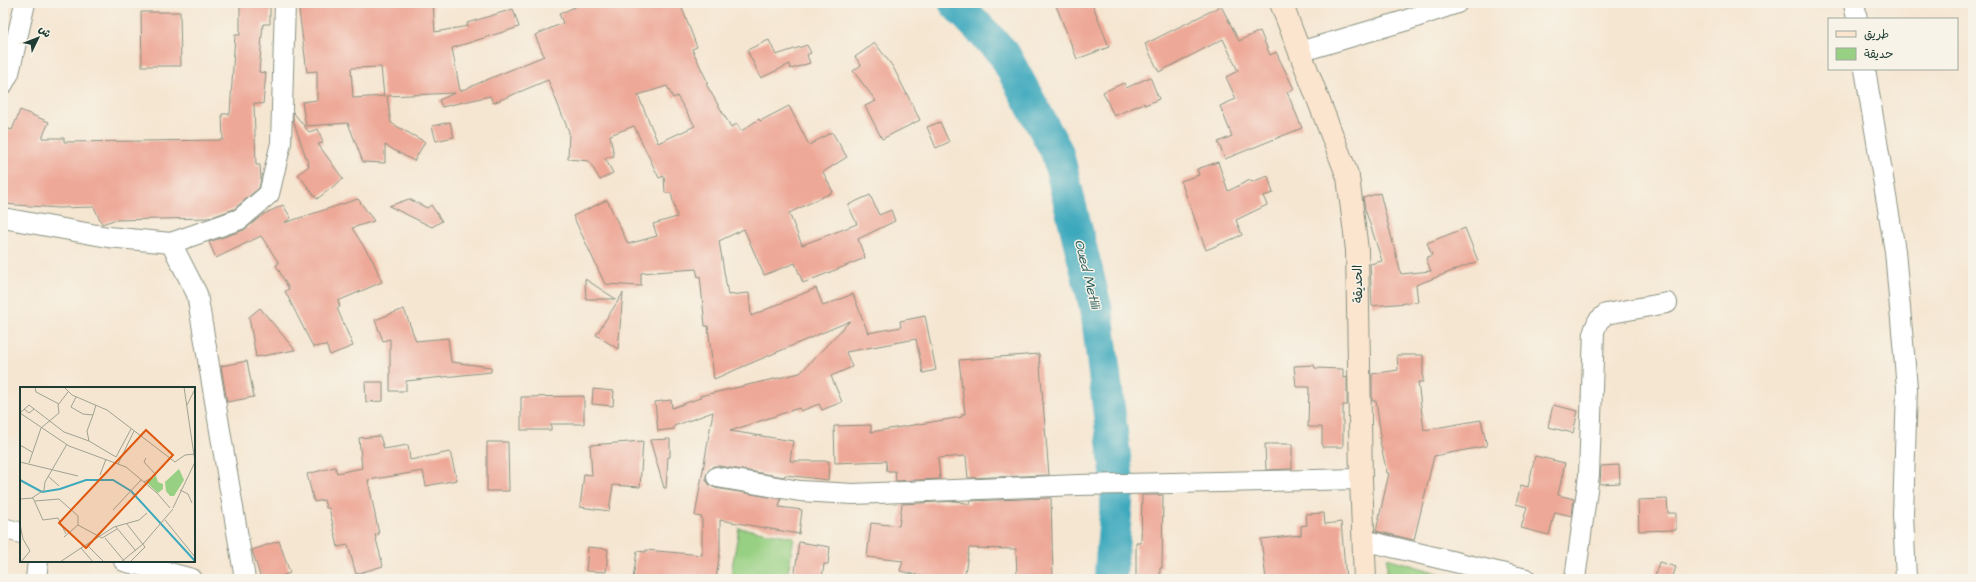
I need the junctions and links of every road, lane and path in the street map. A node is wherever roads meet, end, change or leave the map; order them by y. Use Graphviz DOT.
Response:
graph roads {
  1 [pos="25,3"];
  2 [pos="285,3"];
  3 [pos="1281,3"];
  4 [pos="1457,3"];
  5 [pos="1854,3"];
  6 [pos="1857,18"];
  7 [pos="1299,52"];
  8 [pos="1865,70"];
  9 [pos="3,84"];
  10 [pos="3,218"];
  11 [pos="171,243"];
  12 [pos="1667,303"];
  13 [pos="717,477"];
  14 [pos="1361,479"];
  15 [pos="3,528"];
  16 [pos="20,533"];
  17 [pos="1363,540"];
  18 [pos="38,562"];
  19 [pos="128,562"];
  20 [pos="36,579"];
  21 [pos="192,579"];
  22 [pos="245,579"];
  23 [pos="1365,579"];
  24 [pos="1526,579"];
  25 [pos="1575,579"];
  26 [pos="1906,579"];
  1 -- 9 [label="street"];
  2 -- 11 [label="street"];
  3 -- 7 [label="street, الحديقة"];
  4 -- 7 [label="street"];
  5 -- 6 [label="street"];
  7 -- 14 [label="street, الحديقة"];
  8 -- 26 [label="street"];
  10 -- 11 [label="street"];
  11 -- 22 [label="street"];
  12 -- 25 [label="street"];
  13 -- 14 [label="street"];
  14 -- 17 [label="street, الحديقة"];
  15 -- 16 [label="street"];
  17 -- 23 [label="street, الحديقة"];
  17 -- 24 [label="street"];
  18 -- 20 [label="street"];
  19 -- 21 [label="street"];
}
